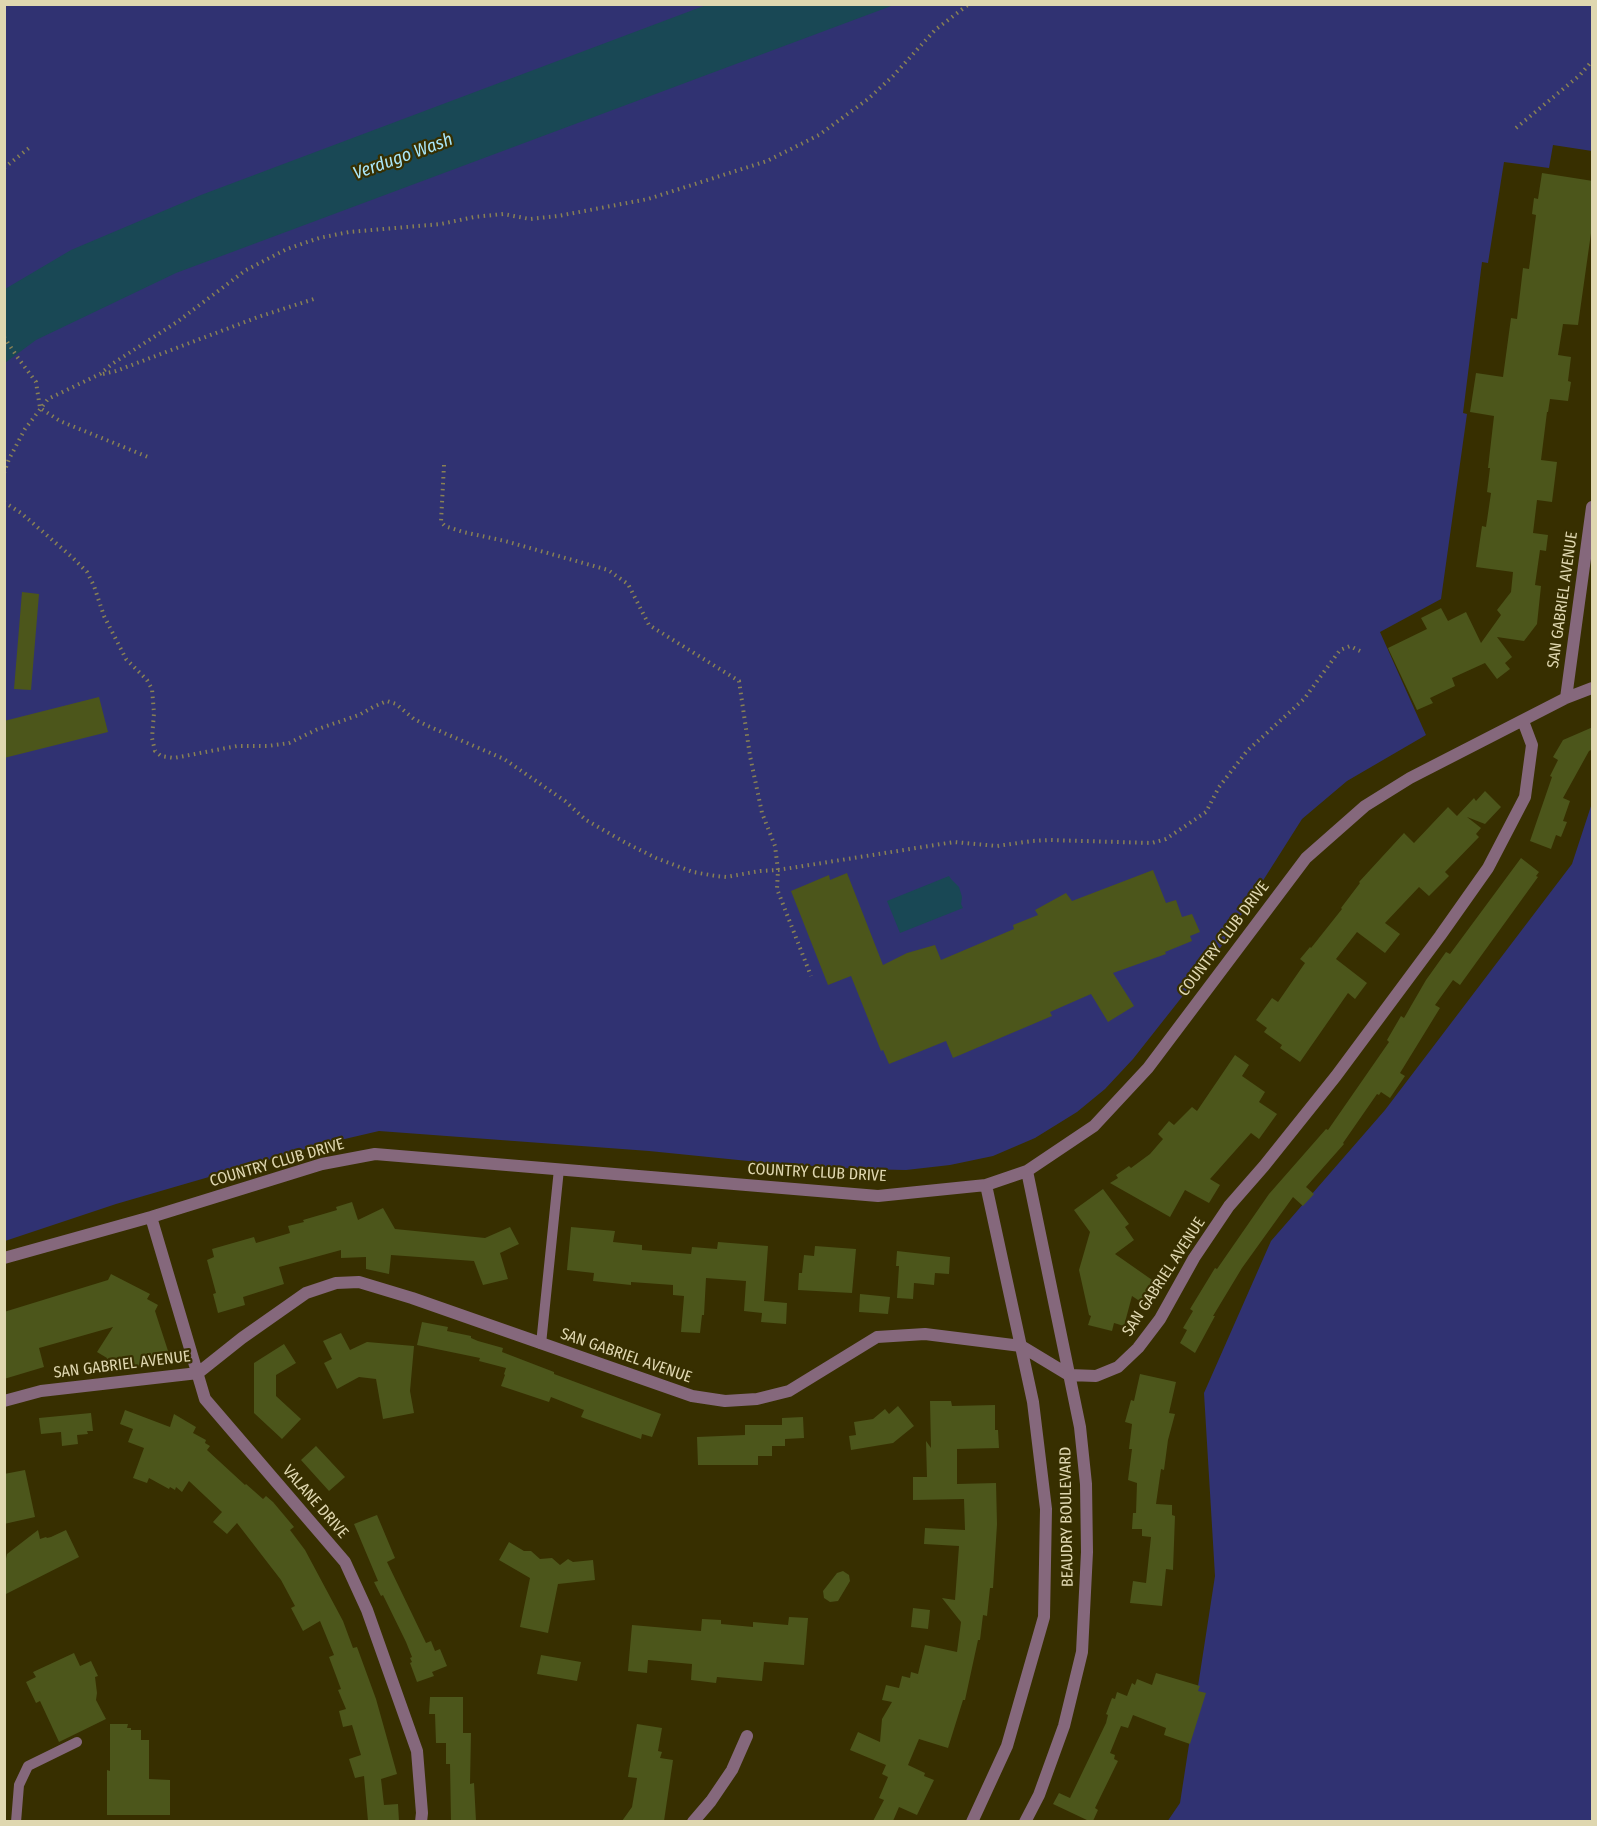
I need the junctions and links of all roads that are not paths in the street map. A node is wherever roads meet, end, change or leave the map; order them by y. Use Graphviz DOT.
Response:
graph roads {
  1 [pos="1593,507"];
  2 [pos="1593,688"];
  3 [pos="1566,698"];
  4 [pos="1523,721"];
  5 [pos="559,1169"];
  6 [pos="1027,1172"];
  7 [pos="986,1185"];
  8 [pos="151,1217"];
  9 [pos="4,1258"];
  10 [pos="541,1344"];
  11 [pos="1021,1346"];
  12 [pos="198,1373"];
  13 [pos="1069,1375"];
  14 [pos="4,1401"];
  15 [pos="747,1736"];
  16 [pos="77,1743"];
  17 [pos="16,1821"];
  18 [pos="421,1821"];
  19 [pos="693,1821"];
  20 [pos="972,1821"];
  21 [pos="1025,1821"];
  1 -- 3 [label="street, SAN GABRIEL AVENUE"];
  2 -- 3 [label="street, COUNTRY CLUB DRIVE"];
  3 -- 4 [label="street, COUNTRY CLUB DRIVE"];
  4 -- 6 [label="street, COUNTRY CLUB DRIVE"];
  4 -- 13 [label="street, SAN GABRIEL AVENUE"];
  5 -- 7 [label="street, COUNTRY CLUB DRIVE"];
  5 -- 8 [label="street, COUNTRY CLUB DRIVE"];
  5 -- 10 [label="lane"];
  6 -- 7 [label="street, COUNTRY CLUB DRIVE"];
  6 -- 13 [label="street, BEAUDRY BOULEVARD"];
  7 -- 11 [label="street, BEAUDRY BOULEVARD"];
  8 -- 9 [label="street, COUNTRY CLUB DRIVE"];
  8 -- 12 [label="street, VALANE DRIVE"];
  10 -- 11 [label="street, SAN GABRIEL AVENUE"];
  10 -- 12 [label="street, SAN GABRIEL AVENUE"];
  11 -- 13 [label="street, SAN GABRIEL AVENUE"];
  11 -- 20 [label="street, BEAUDRY BOULEVARD"];
  12 -- 14 [label="street, SAN GABRIEL AVENUE"];
  12 -- 18 [label="street, VALANE DRIVE"];
  13 -- 21 [label="street, BEAUDRY BOULEVARD"];
  15 -- 19 [label="street"];
  16 -- 17 [label="lane"];
}
